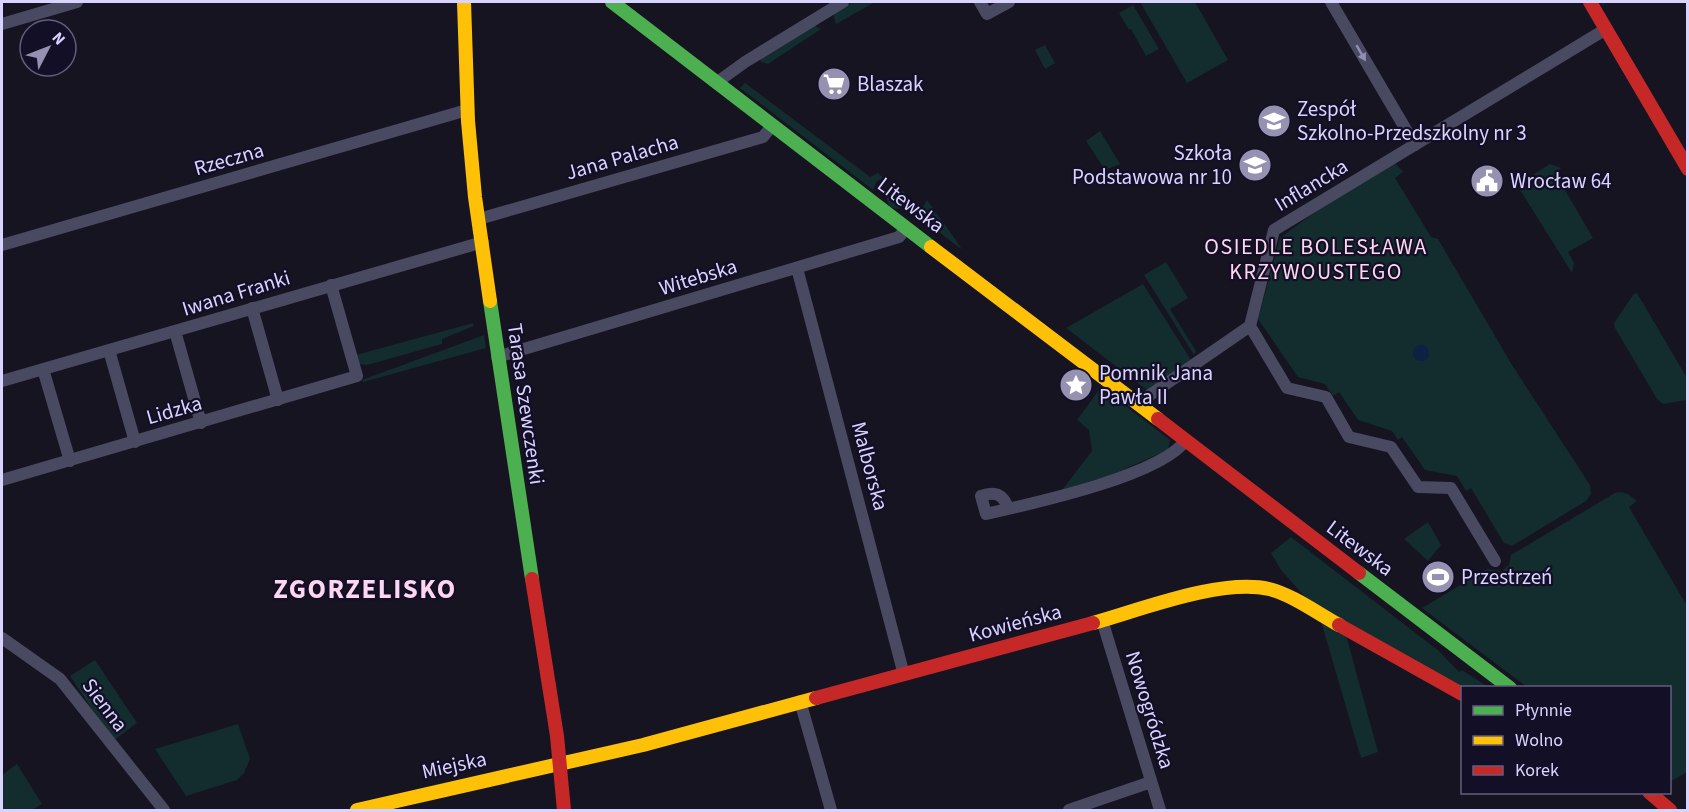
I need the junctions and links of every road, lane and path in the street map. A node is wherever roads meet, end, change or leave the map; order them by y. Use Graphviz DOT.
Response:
graph roads {
  1 [pos="77,2"];
  2 [pos="464,2"];
  3 [pos="612,2"];
  4 [pos="843,2"];
  5 [pos="980,2"];
  6 [pos="1009,2"];
  7 [pos="1331,2"];
  8 [pos="1590,2"];
  9 [pos="2,24"];
  10 [pos="1606,29"];
  11 [pos="716,83"];
  12 [pos="467,110"];
  13 [pos="772,126"];
  14 [pos="1415,145"];
  15 [pos="1688,169"];
  16 [pos="479,219"];
  17 [pos="906,228"];
  18 [pos="483,242"];
  19 [pos="2,245"];
  20 [pos="798,268"];
  21 [pos="331,285"];
  22 [pos="252,308"];
  23 [pos="1250,326"];
  24 [pos="175,331"];
  25 [pos="109,350"];
  26 [pos="497,357"];
  27 [pos="43,369"];
  28 [pos="2,381"];
  29 [pos="278,400"];
  30 [pos="1139,405"];
  31 [pos="201,423"];
  32 [pos="1186,440"];
  33 [pos="135,442"];
  34 [pos="70,461"];
  35 [pos="2,477"];
  36 [pos="1008,509"];
  37 [pos="1495,561"];
  38 [pos="1102,620"];
  39 [pos="2,638"];
  40 [pos="903,675"];
  41 [pos="1509,686"];
  42 [pos="1461,693"];
  43 [pos="800,701"];
  44 [pos="560,763"];
  45 [pos="1151,782"];
  46 [pos="1651,794"];
  47 [pos="164,810"];
  48 [pos="357,810"];
  49 [pos="564,810"];
  50 [pos="831,810"];
  51 [pos="1069,810"];
  52 [pos="1160,810"];
  53 [pos="1670,810"];
  1 -- 9 [label="street"];
  2 -- 12 [label="street, Tarasa Szewczenki"];
  3 -- 11 [label="street, Litewska"];
  4 -- 11 [label="street"];
  5 -- 6 [label="street"];
  7 -- 14 [label="street, one-way"];
  8 -- 10 [label="street"];
  10 -- 14 [label="street, Inflancka"];
  10 -- 15 [label="street"];
  11 -- 13 [label="street, Litewska"];
  12 -- 16 [label="street, Tarasa Szewczenki"];
  12 -- 19 [label="street, Rzeczna"];
  13 -- 16 [label="street, Jana Palacha"];
  13 -- 17 [label="street, Litewska"];
  14 -- 23 [label="street, Inflancka"];
  16 -- 18 [label="street, Tarasa Szewczenki"];
  17 -- 20 [label="street, Witebska"];
  17 -- 30 [label="street, Litewska"];
  18 -- 21 [label="street, Iwana Franki"];
  18 -- 26 [label="street, Tarasa Szewczenki"];
  20 -- 26 [label="street, Witebska"];
  20 -- 40 [label="street, Malborska"];
  21 -- 22 [label="street, Iwana Franki"];
  21 -- 29 [label="street, Lidzka"];
  22 -- 24 [label="street, Iwana Franki"];
  22 -- 29 [label="street"];
  23 -- 30 [label="street"];
  23 -- 37 [label="street"];
  24 -- 25 [label="street, Iwana Franki"];
  24 -- 31 [label="street"];
  25 -- 27 [label="street, Iwana Franki"];
  25 -- 33 [label="street"];
  26 -- 44 [label="street, Tarasa Szewczenki"];
  27 -- 28 [label="street, Iwana Franki"];
  27 -- 34 [label="street"];
  29 -- 31 [label="street, Lidzka"];
  30 -- 32 [label="street, Litewska"];
  31 -- 33 [label="street, Lidzka"];
  32 -- 36 [label="street"];
  32 -- 41 [label="street, Litewska"];
  33 -- 34 [label="street, Lidzka"];
  34 -- 35 [label="street, Lidzka"];
  38 -- 40 [label="street, Kowieńska"];
  38 -- 42 [label="street, Kowieńska"];
  38 -- 45 [label="street, Nowogródzka"];
  39 -- 47 [label="street, Sienna"];
  40 -- 43 [label="street, Kowieńska"];
  43 -- 44 [label="street, Kowieńska"];
  43 -- 50 [label="street"];
  44 -- 48 [label="street, Miejska"];
  44 -- 49 [label="street, Tarasa Szewczenki"];
  45 -- 51 [label="street"];
  45 -- 52 [label="street, Nowogródzka"];
  46 -- 53 [label="street"];
}
